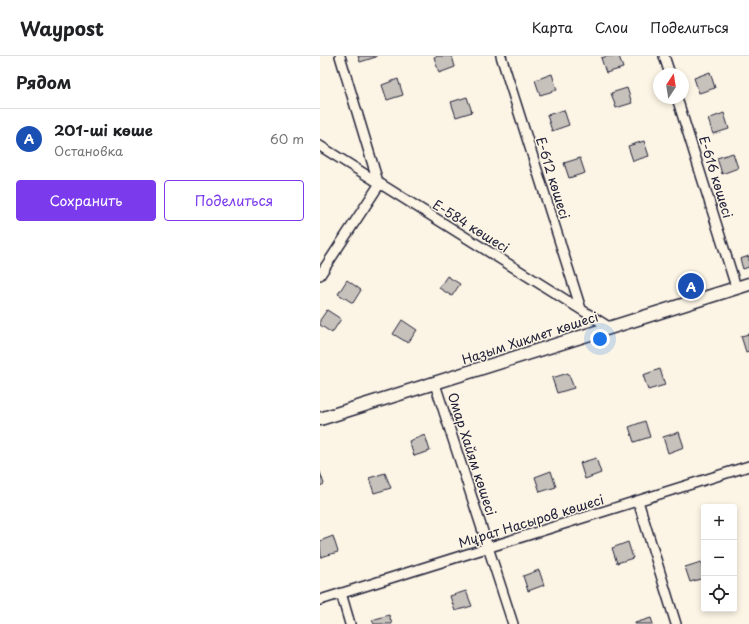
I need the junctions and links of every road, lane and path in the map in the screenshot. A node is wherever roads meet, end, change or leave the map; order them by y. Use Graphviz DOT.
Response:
graph roads {
  1 [pos="340,56"];
  2 [pos="501,56"];
  3 [pos="664,56"];
  4 [pos="668,68"];
  5 [pos="679,104"];
  6 [pos="320,146"];
  7 [pos="379,185"];
  8 [pos="320,275"];
  9 [pos="749,284"];
  10 [pos="736,287"];
  11 [pos="580,309"];
  12 [pos="609,327"];
  13 [pos="435,384"];
  14 [pos="320,419"];
  15 [pos="749,466"];
  16 [pos="638,501"];
  17 [pos="489,547"];
  18 [pos="341,593"];
  19 [pos="320,600"];
  20 [pos="350,624"];
  21 [pos="512,624"];
  22 [pos="676,624"];
  1 -- 7 [label="street"];
  2 -- 11 [label="street, Е-612 көшесі"];
  3 -- 4 [label="street"];
  5 -- 10 [label="street, Е-616 көшесі"];
  6 -- 7 [label="street, Е-584 көшесі"];
  7 -- 8 [label="street"];
  7 -- 11 [label="street, Е-584 көшесі"];
  9 -- 10 [label="street, Назым Хикмет көшесі"];
  10 -- 12 [label="street, Назым Хикмет көшесі"];
  11 -- 12 [label="street, Е-584 көшесі"];
  12 -- 13 [label="street, Назым Хикмет көшесі"];
  13 -- 14 [label="street, Назым Хикмет көшесі"];
  13 -- 17 [label="street, Омар Хайям көшесі"];
  15 -- 16 [label="street, Мұрат Насыров көшесі"];
  16 -- 17 [label="street, Мұрат Насыров көшесі"];
  16 -- 22 [label="street"];
  17 -- 18 [label="street, Мұрат Насыров көшесі"];
  17 -- 21 [label="street, Омар Хайям көшесі"];
  18 -- 19 [label="street, Мұрат Насыров көшесі"];
  18 -- 20 [label="street"];
}
